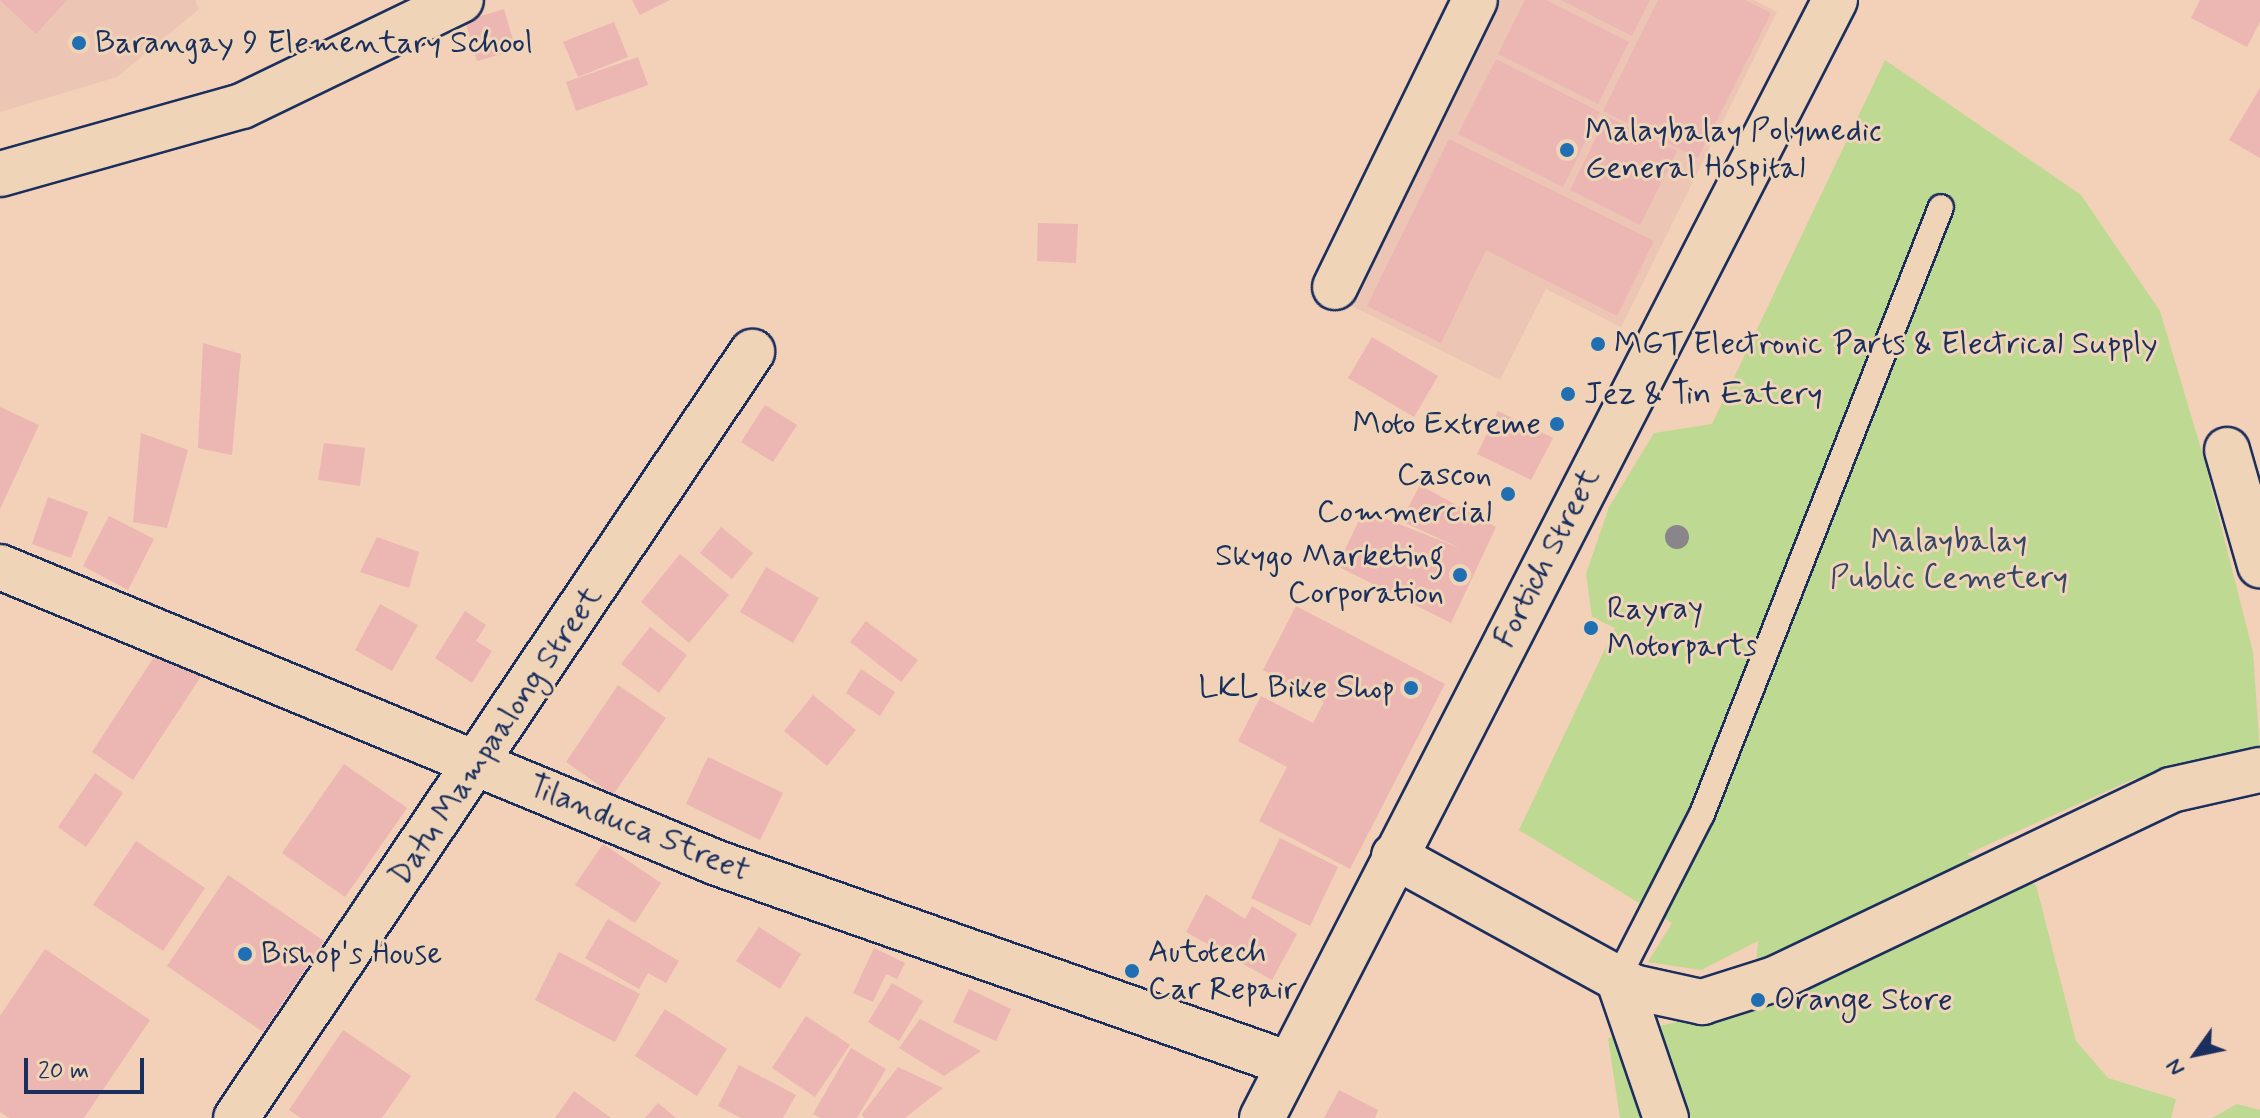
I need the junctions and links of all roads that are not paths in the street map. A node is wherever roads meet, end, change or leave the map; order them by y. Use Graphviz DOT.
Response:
graph roads {
  1 [pos="461,0"];
  2 [pos="1475,0"];
  3 [pos="1835,0"];
  4 [pos="0,174"];
  5 [pos="1941,207"];
  6 [pos="1335,287"];
  7 [pos="752,352"];
  8 [pos="2227,450"];
  9 [pos="2260,565"];
  10 [pos="0,567"];
  11 [pos="478,764"];
  12 [pos="2260,770"];
  13 [pos="1394,856"];
  14 [pos="1618,978"];
  15 [pos="1289,1064"];
  16 [pos="236,1118"];
  17 [pos="1262,1118"];
  18 [pos="1666,1118"];
  1 -- 4 [label="main road"];
  2 -- 6 [label="main road"];
  3 -- 13 [label="main road, Fortich Street"];
  5 -- 14 [label="lane"];
  7 -- 11 [label="main road, Datu Mampaalong Street"];
  8 -- 9 [label="main road"];
  10 -- 11 [label="main road, Tilanduca Street"];
  11 -- 15 [label="main road, Tilanduca Street"];
  11 -- 16 [label="main road, Datu Mampaalong Street"];
  12 -- 14 [label="main road"];
  13 -- 14 [label="main road"];
  13 -- 15 [label="main road, Fortich Street"];
  14 -- 18 [label="main road"];
  15 -- 17 [label="main road, Fortich Street"];
}
